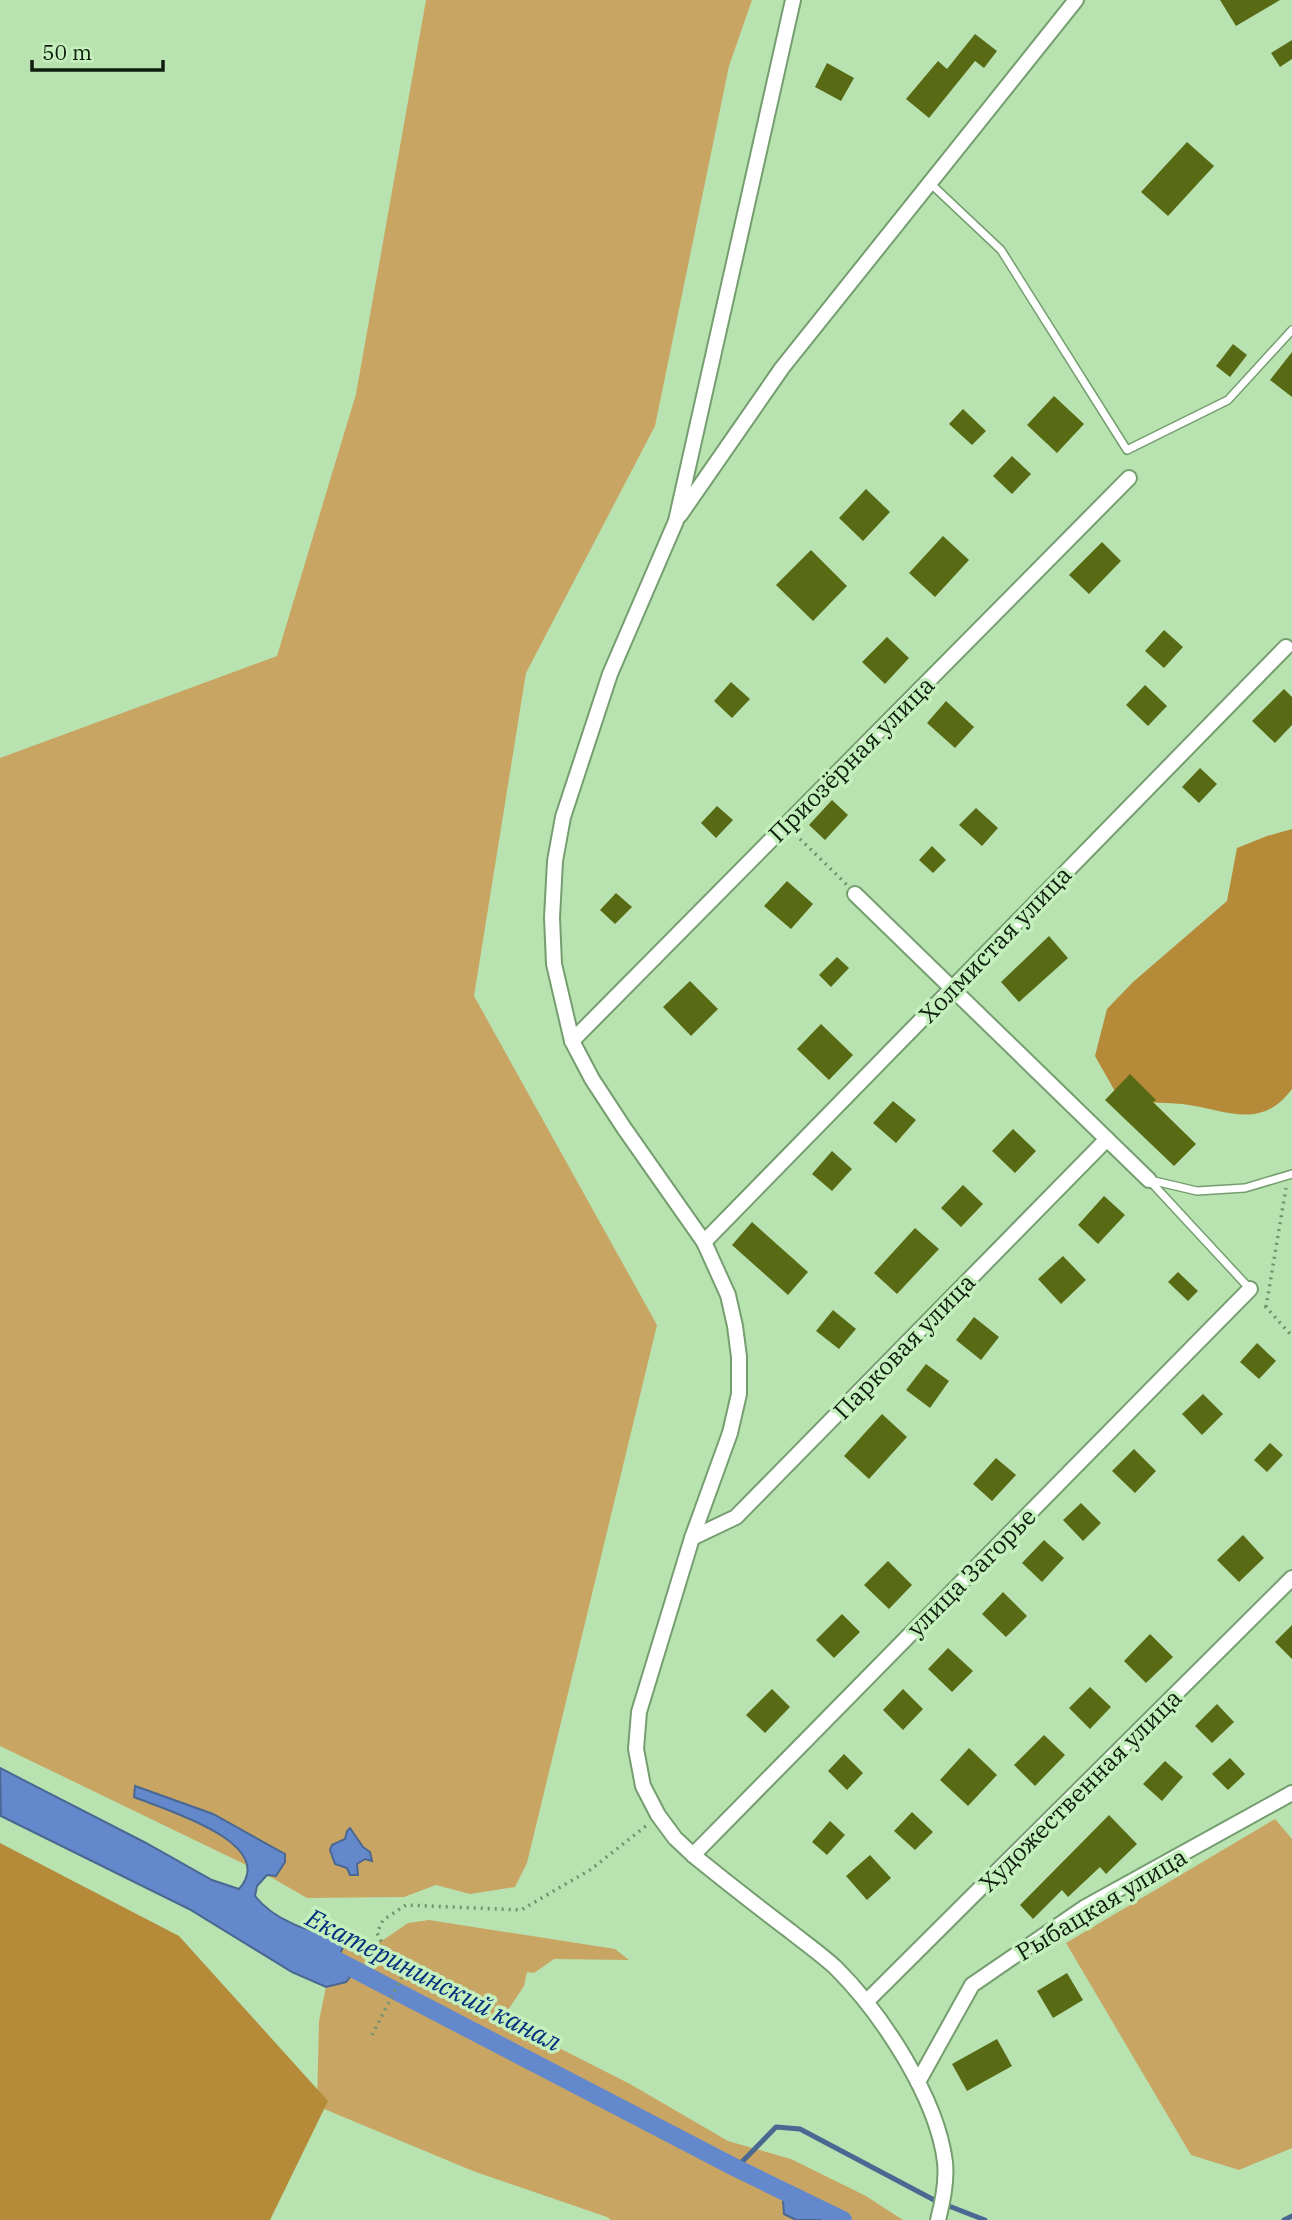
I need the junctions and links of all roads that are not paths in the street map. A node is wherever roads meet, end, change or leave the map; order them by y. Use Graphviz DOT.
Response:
graph roads {
  1 [pos="793,0"];
  2 [pos="1076,0"];
  3 [pos="930,183"];
  4 [pos="1292,330"];
  5 [pos="1129,478"];
  6 [pos="676,521"];
  7 [pos="1289,649"];
  8 [pos="855,894"];
  9 [pos="952,987"];
  10 [pos="572,1041"];
  11 [pos="1107,1139"];
  12 [pos="1290,1175"];
  13 [pos="1149,1180"];
  14 [pos="704,1242"];
  15 [pos="1250,1289"];
  16 [pos="692,1538"];
  17 [pos="1292,1578"];
  18 [pos="1292,1793"];
  19 [pos="693,1855"];
  20 [pos="867,2001"];
  21 [pos="918,2082"];
  22 [pos="939,2218"];
  1 -- 6 [label="street"];
  2 -- 3 [label="street"];
  3 -- 4 [label="lane"];
  3 -- 6 [label="street"];
  5 -- 10 [label="street, Приозёрная улица"];
  6 -- 10 [label="street"];
  7 -- 9 [label="street, Холмистая улица"];
  8 -- 9 [label="street"];
  9 -- 11 [label="street"];
  9 -- 14 [label="street, Холмистая улица"];
  10 -- 14 [label="street"];
  11 -- 13 [label="street"];
  11 -- 16 [label="street, Парковая улица"];
  12 -- 13 [label="lane"];
  13 -- 15 [label="lane"];
  14 -- 16 [label="street"];
  15 -- 19 [label="street, улица Загорье"];
  16 -- 19 [label="street"];
  17 -- 20 [label="street, Художественная улица"];
  18 -- 21 [label="street, Рыбацкая улица"];
  19 -- 20 [label="street"];
  20 -- 21 [label="street"];
  21 -- 22 [label="street"];
}
